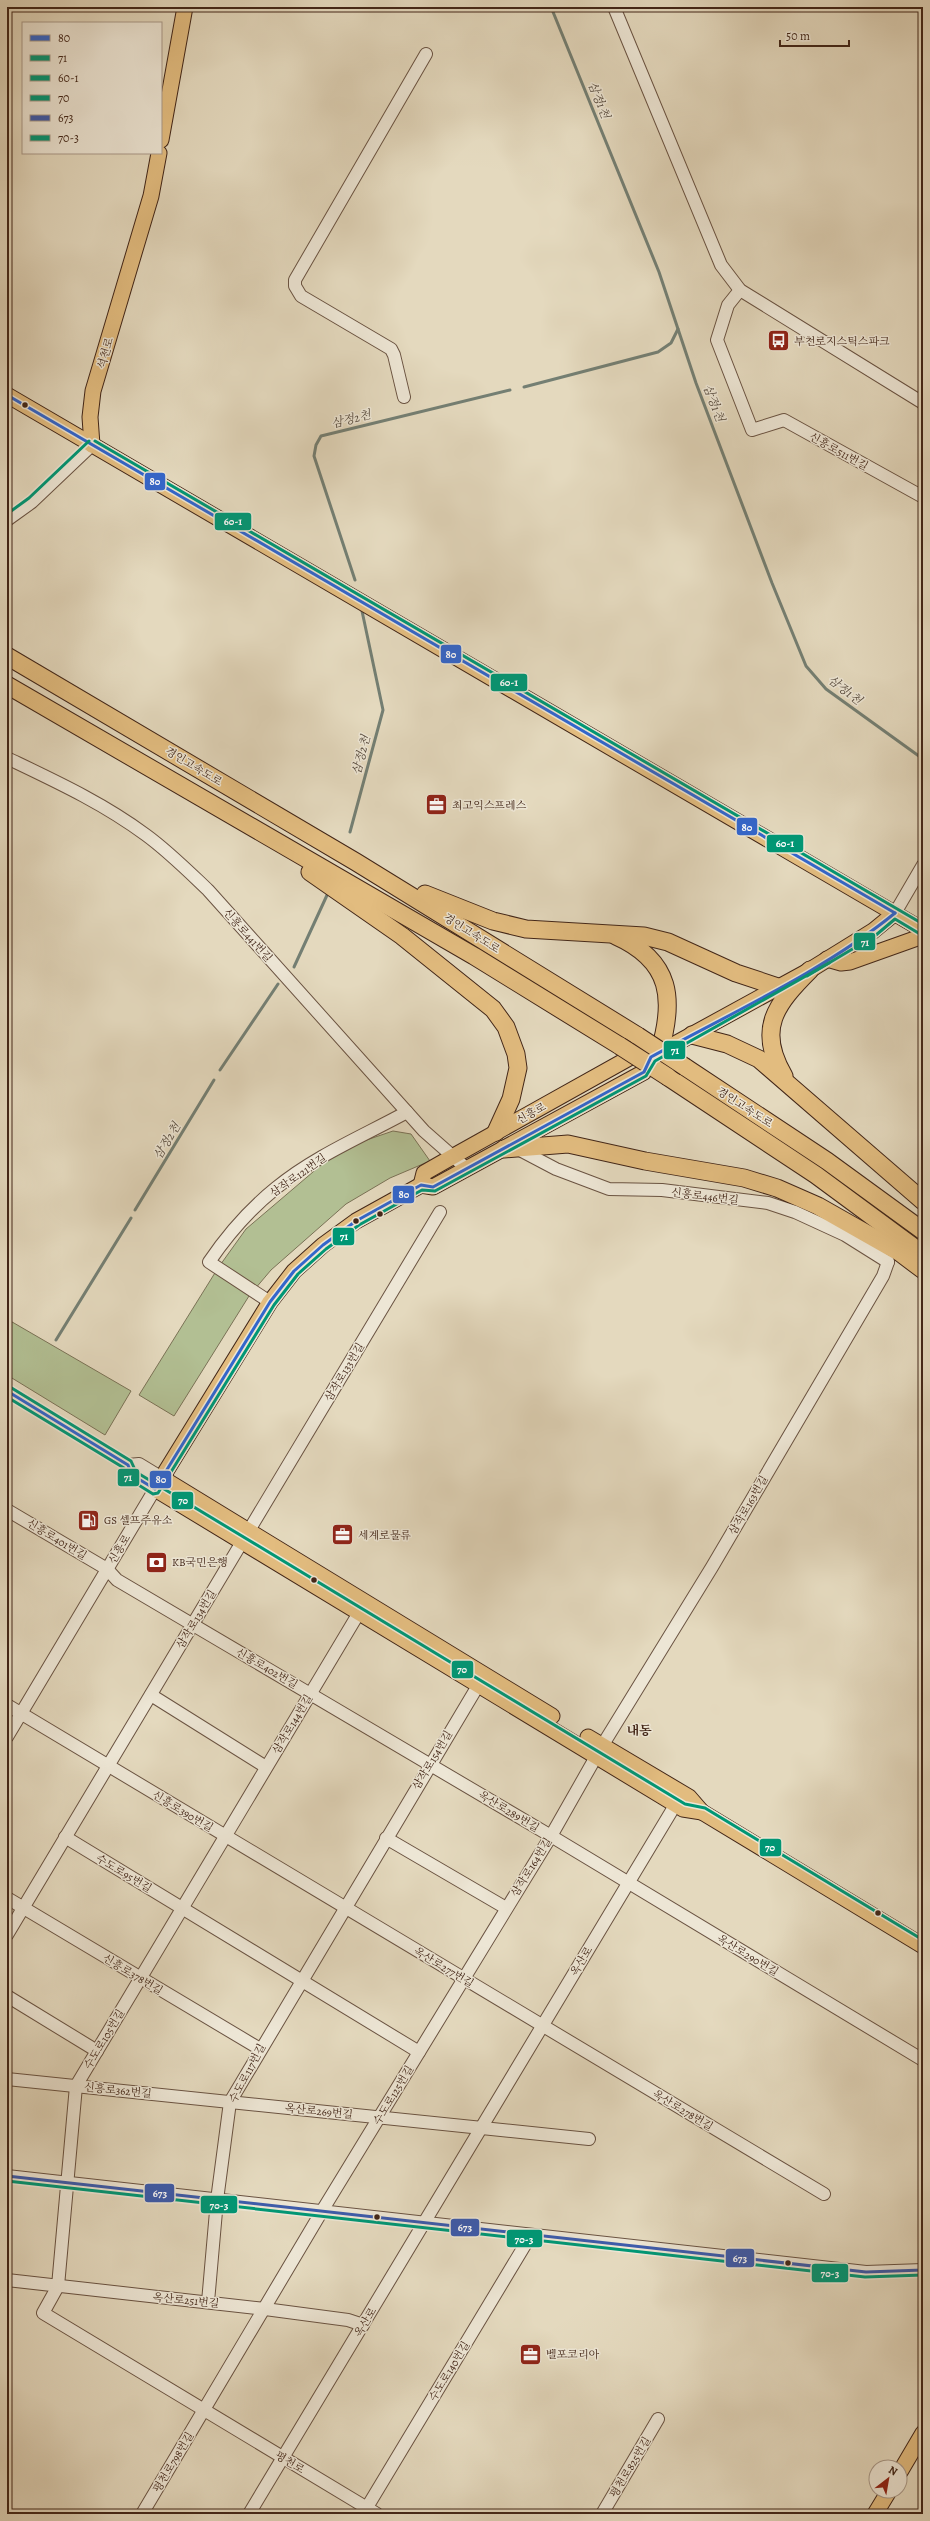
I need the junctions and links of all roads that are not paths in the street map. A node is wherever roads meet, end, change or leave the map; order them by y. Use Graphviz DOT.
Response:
graph roads {
  1 [pos="185,7"];
  2 [pos="614,7"];
  3 [pos="426,54"];
  4 [pos="162,134"];
  5 [pos="159,154"];
  6 [pos="740,290"];
  7 [pos="7,394"];
  8 [pos="404,397"];
  9 [pos="923,403"];
  10 [pos="92,445"];
  11 [pos="923,497"];
  12 [pos="7,520"];
  13 [pos="7,656"];
  14 [pos="7,685"];
  15 [pos="7,758"];
  16 [pos="223,811"];
  17 [pos="356,862"];
  18 [pos="923,865"];
  19 [pos="895,913"];
  20 [pos="923,930"];
  21 [pos="609,933"];
  22 [pos="923,936"];
  23 [pos="827,959"];
  24 [pos="810,970"];
  25 [pos="778,987"];
  26 [pos="692,1035"];
  27 [pos="655,1055"];
  28 [pos="788,1083"];
  29 [pos="407,1112"];
  30 [pos="496,1132"];
  31 [pos="511,1149"];
  32 [pos="452,1157"];
  33 [pos="466,1168"];
  34 [pos="421,1185"];
  35 [pos="923,1201"];
  36 [pos="440,1212"];
  37 [pos="923,1231"];
  38 [pos="923,1254"];
  39 [pos="890,1260"];
  40 [pos="923,1270"];
  41 [pos="270,1302"];
  42 [pos="7,1391"];
  43 [pos="158,1484"];
  44 [pos="7,1510"];
  45 [pos="245,1537"];
  46 [pos="107,1569"];
  47 [pos="362,1607"];
  48 [pos="193,1625"];
  49 [pos="479,1684"];
  50 [pos="310,1694"];
  51 [pos="151,1695"];
  52 [pos="7,1705"];
  53 [pos="21,1714"];
  54 [pos="7,1737"];
  55 [pos="600,1751"];
  56 [pos="430,1764"];
  57 [pos="108,1766"];
  58 [pos="266,1767"];
  59 [pos="679,1799"];
  60 [pos="225,1836"];
  61 [pos="551,1836"];
  62 [pos="65,1837"];
  63 [pos="386,1838"];
  64 [pos="629,1882"];
  65 [pos="7,1898"];
  66 [pos="345,1907"];
  67 [pos="23,1908"];
  68 [pos="182,1908"];
  69 [pos="506,1908"];
  70 [pos="7,1935"];
  71 [pos="923,1946"];
  72 [pos="140,1978"];
  73 [pos="463,1978"];
  74 [pos="301,1980"];
  75 [pos="7,1996"];
  76 [pos="542,2026"];
  77 [pos="260,2049"];
  78 [pos="97,2051"];
  79 [pos="419,2052"];
  80 [pos="923,2060"];
  81 [pos="7,2079"];
  82 [pos="76,2086"];
  83 [pos="230,2102"];
  84 [pos="379,2118"];
  85 [pos="480,2129"];
  86 [pos="589,2139"];
  87 [pos="7,2176"];
  88 [pos="67,2183"];
  89 [pos="824,2194"];
  90 [pos="217,2200"];
  91 [pos="322,2211"];
  92 [pos="423,2223"];
  93 [pos="531,2234"];
  94 [pos="923,2270"];
  95 [pos="7,2280"];
  96 [pos="58,2286"];
  97 [pos="208,2302"];
  98 [pos="265,2309"];
  99 [pos="363,2325"];
  100 [pos="204,2410"];
  101 [pos="658,2419"];
  102 [pos="923,2433"];
  103 [pos="283,2457"];
  104 [pos="908,2459"];
  105 [pos="883,2499"];
  106 [pos="369,2512"];
  107 [pos="142,2514"];
  108 [pos="249,2514"];
  109 [pos="602,2514"];
  110 [pos="875,2514"];
  1 -- 4 [label="main road"];
  2 -- 6 [label="street"];
  3 -- 8 [label="street"];
  5 -- 10 [label="main road, 석천로"];
  6 -- 9 [label="street"];
  6 -- 11 [label="street, 신흥로511번길"];
  7 -- 10 [label="main road"];
  10 -- 12 [label="street"];
  10 -- 19 [label="main road"];
  13 -- 17 [label="highway, 경인고속도로"];
  14 -- 16 [label="highway, 경인고속도로"];
  15 -- 29 [label="street, 신흥로441번길"];
  16 -- 30 [label="highway"];
  16 -- 38 [label="highway, 경인고속도로, bridge"];
  17 -- 21 [label="highway"];
  17 -- 37 [label="highway, 경인고속도로, bridge"];
  18 -- 19 [label="street, 신흥로"];
  19 -- 20 [label="main road"];
  19 -- 23 [label="main road, 신흥로"];
  21 -- 25 [label="highway"];
  21 -- 27 [label="highway"];
  22 -- 23 [label="main road"];
  23 -- 24 [label="main road, 신흥로"];
  24 -- 25 [label="main road, 신흥로"];
  24 -- 28 [label="highway"];
  25 -- 26 [label="main road, 신흥로"];
  26 -- 27 [label="main road, 신흥로"];
  26 -- 28 [label="highway"];
  27 -- 30 [label="main road, 신흥로"];
  27 -- 31 [label="main road, 신흥로"];
  28 -- 35 [label="highway"];
  29 -- 32 [label="street, 신흥로441번길"];
  29 -- 41 [label="street, 삼작로121번길"];
  30 -- 32 [label="main road, 신흥로"];
  31 -- 33 [label="main road, 신흥로"];
  31 -- 39 [label="street, 신흥로446번길"];
  31 -- 40 [label="highway"];
  32 -- 33 [label="street, 신흥로441번길"];
  32 -- 34 [label="main road, 신흥로"];
  33 -- 34 [label="main road, 신흥로"];
  34 -- 41 [label="main road, 신흥로"];
  36 -- 45 [label="street, 삼작로133번길"];
  39 -- 55 [label="street, 삼작로163번길"];
  41 -- 43 [label="main road, 신흥로"];
  42 -- 43 [label="street"];
  43 -- 45 [label="main road"];
  43 -- 46 [label="street, 신흥로"];
  44 -- 46 [label="street, 신흥로401번길"];
  45 -- 47 [label="main road"];
  45 -- 48 [label="street, 삼작로134번길"];
  46 -- 48 [label="street, 신흥로402번길"];
  46 -- 53 [label="street, 신흥로"];
  47 -- 49 [label="main road"];
  47 -- 50 [label="street, 삼작로144번길"];
  47 -- 55 [label="main road"];
  48 -- 50 [label="street, 신흥로402번길"];
  48 -- 51 [label="street, 삼작로134번길"];
  49 -- 55 [label="main road"];
  49 -- 56 [label="street, 삼작로154번길"];
  50 -- 56 [label="street, 신흥로402번길"];
  50 -- 58 [label="street, 삼작로144번길"];
  51 -- 57 [label="street, 삼작로134번길"];
  51 -- 58 [label="street"];
  52 -- 53 [label="street, 신흥로390번길"];
  53 -- 54 [label="street, 신흥로"];
  53 -- 57 [label="street, 신흥로390번길"];
  55 -- 59 [label="main road"];
  55 -- 61 [label="street, 삼작로164번길"];
  56 -- 61 [label="street, 옥산로289번길"];
  56 -- 63 [label="street, 삼작로154번길"];
  57 -- 60 [label="street, 신흥로390번길"];
  57 -- 62 [label="street"];
  58 -- 60 [label="street, 삼작로144번길"];
  59 -- 64 [label="street, 옥산로"];
  59 -- 71 [label="main road"];
  60 -- 66 [label="street, 신흥로390번길"];
  60 -- 68 [label="street, 수도로105번길"];
  61 -- 64 [label="street, 옥산로289번길"];
  61 -- 69 [label="street, 삼작로164번길"];
  62 -- 67 [label="street"];
  62 -- 68 [label="street, 수도로95번길"];
  63 -- 66 [label="street, 삼작로154번길"];
  63 -- 69 [label="street"];
  64 -- 76 [label="street, 옥산로"];
  64 -- 80 [label="street, 옥산로290번길"];
  65 -- 67 [label="street, 신흥로378번길"];
  66 -- 73 [label="street, 옥산로277번길"];
  66 -- 74 [label="street, 수도로117번길"];
  67 -- 70 [label="street"];
  67 -- 72 [label="street, 신흥로378번길"];
  68 -- 72 [label="street, 수도로105번길"];
  68 -- 74 [label="street"];
  69 -- 73 [label="street, 삼작로164번길"];
  72 -- 77 [label="street, 신흥로378번길"];
  72 -- 78 [label="street, 수도로105번길"];
  73 -- 76 [label="street, 옥산로277번길"];
  73 -- 79 [label="street, 수도로125번길"];
  74 -- 77 [label="street, 수도로117번길"];
  74 -- 79 [label="street"];
  75 -- 78 [label="street"];
  76 -- 85 [label="street, 옥산로"];
  76 -- 89 [label="street, 옥산로278번길"];
  77 -- 83 [label="street, 수도로117번길"];
  78 -- 82 [label="street, 수도로105번길"];
  79 -- 84 [label="street, 수도로125번길"];
  81 -- 82 [label="street, 신흥로362번길"];
  82 -- 83 [label="street, 신흥로362번길"];
  82 -- 88 [label="street, 수도로105번길"];
  83 -- 84 [label="street, 옥산로269번길"];
  83 -- 90 [label="street, 수도로117번길"];
  84 -- 85 [label="street, 옥산로269번길"];
  84 -- 91 [label="street, 수도로125번길"];
  85 -- 86 [label="street"];
  85 -- 92 [label="street, 옥산로"];
  87 -- 88 [label="street"];
  88 -- 90 [label="street"];
  88 -- 96 [label="street, 수도로105번길"];
  90 -- 91 [label="street"];
  90 -- 97 [label="street, 수도로117번길"];
  91 -- 92 [label="street"];
  91 -- 98 [label="street, 수도로125번길"];
  92 -- 93 [label="street"];
  92 -- 99 [label="street, 옥산로"];
  93 -- 94 [label="street"];
  93 -- 106 [label="street, 수도로140번길"];
  95 -- 96 [label="street, 옥산로251번길"];
  96 -- 97 [label="street, 옥산로251번길"];
  96 -- 100 [label="street, 평천로"];
  97 -- 98 [label="street, 옥산로251번길"];
  98 -- 99 [label="street, 옥산로251번길"];
  98 -- 100 [label="street"];
  99 -- 103 [label="street, 옥산로"];
  100 -- 103 [label="street, 평천로"];
  100 -- 107 [label="street, 평천로798번길"];
  101 -- 109 [label="street, 평천로825번길"];
  102 -- 104 [label="main road"];
  103 -- 106 [label="street, 평천로"];
  103 -- 108 [label="street, 옥산로"];
  105 -- 110 [label="main road"];
}
